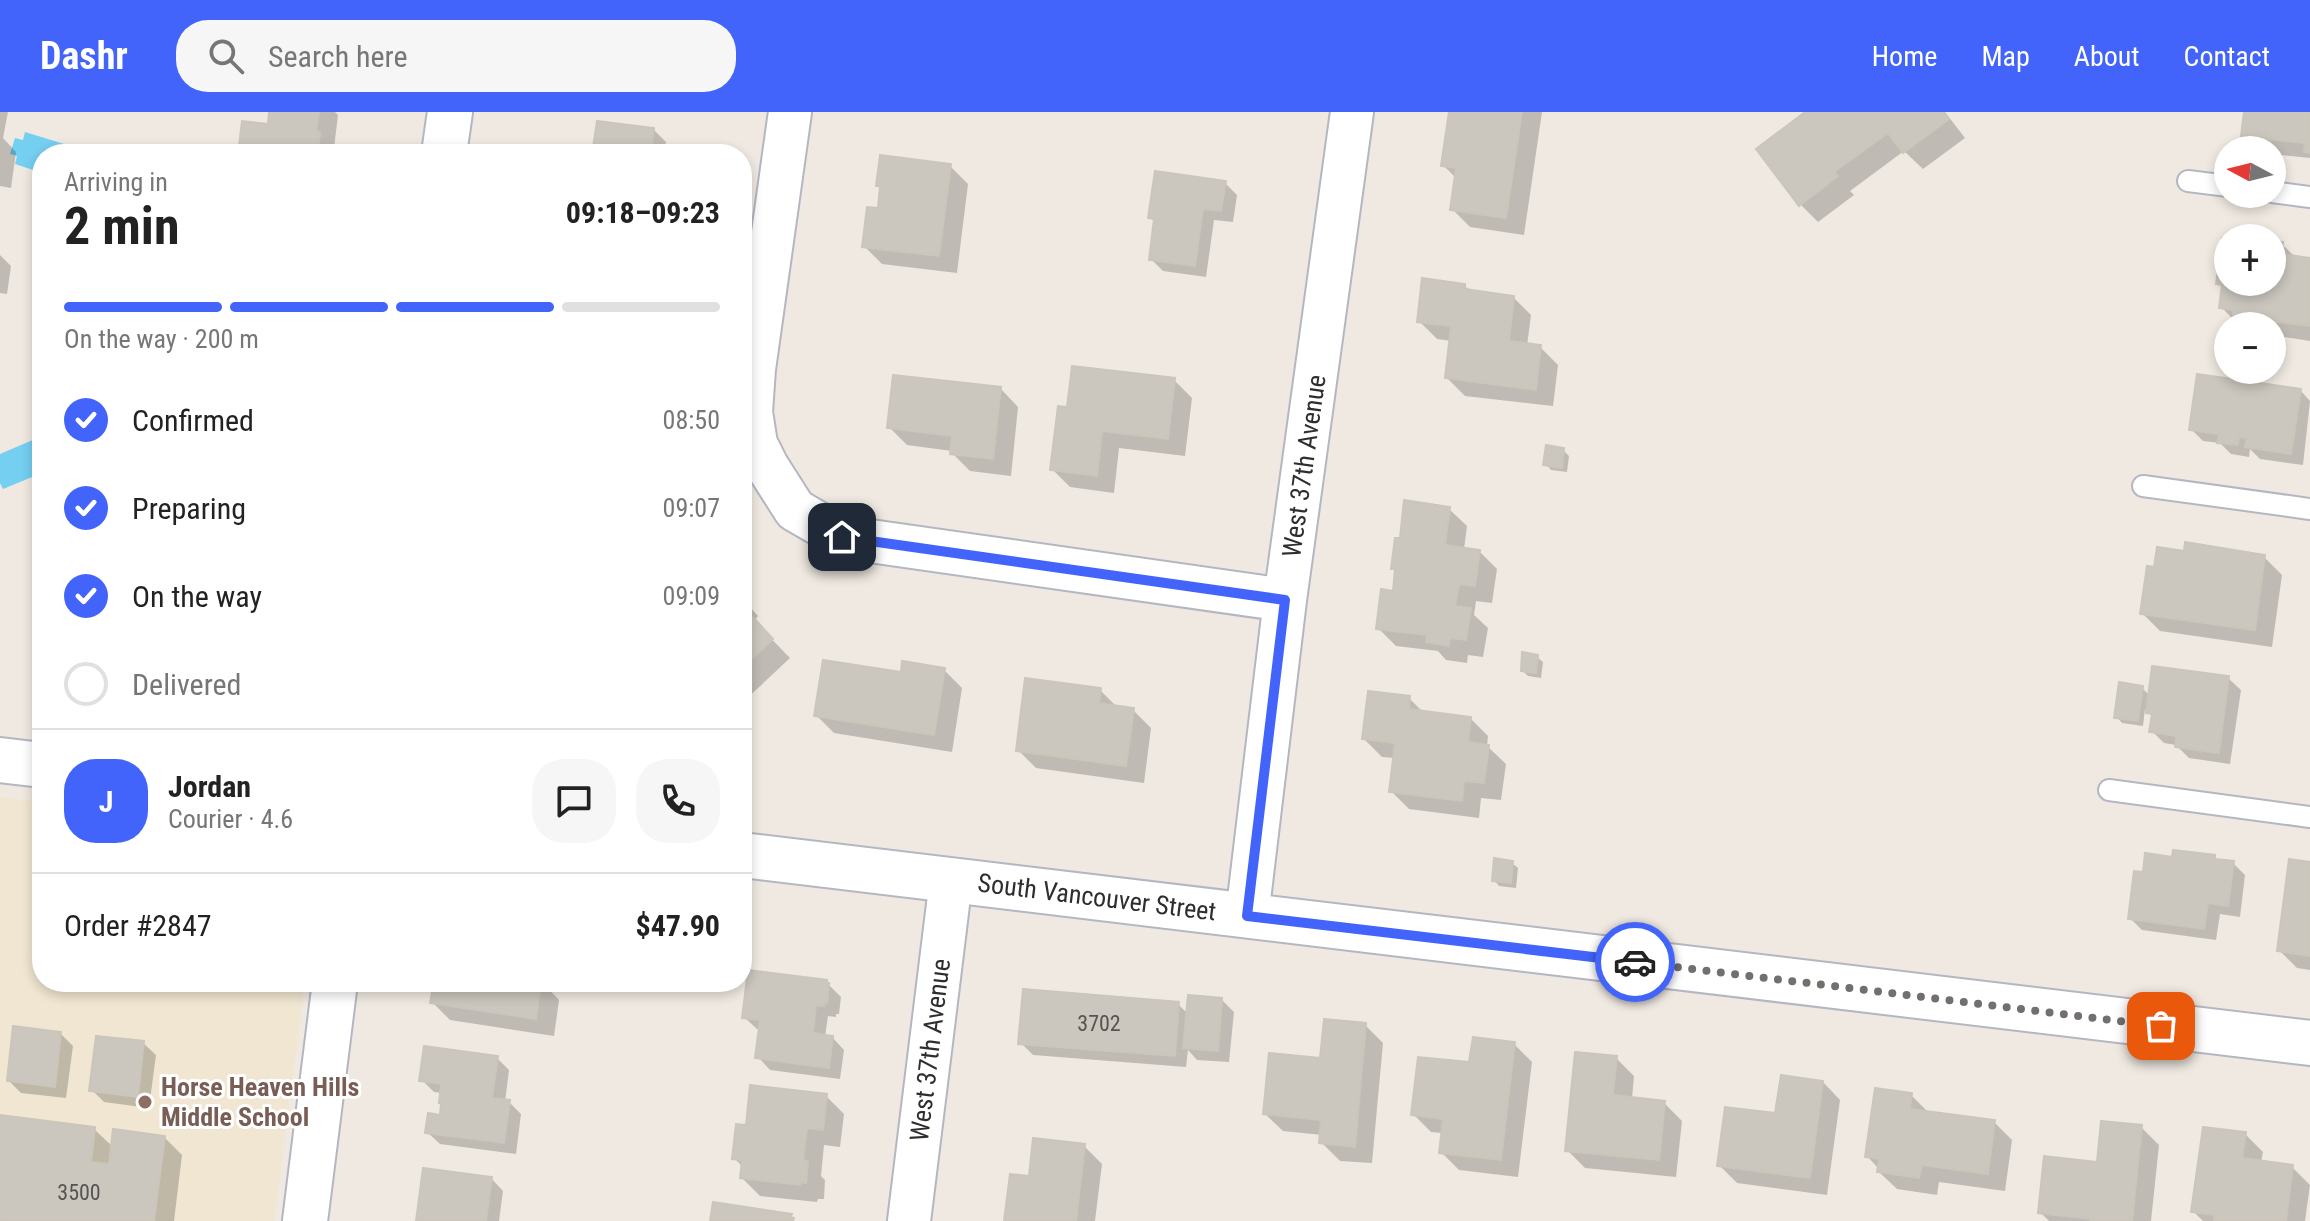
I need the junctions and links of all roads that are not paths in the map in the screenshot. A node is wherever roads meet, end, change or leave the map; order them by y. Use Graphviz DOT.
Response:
graph roads {
  1 [pos="450,112"];
  2 [pos="790,112"];
  3 [pos="1352,112"];
  4 [pos="445,144"];
  5 [pos="2188,181"];
  6 [pos="2214,184"];
  7 [pos="2286,194"];
  8 [pos="2310,197"];
  9 [pos="752,398"];
  10 [pos="752,418"];
  11 [pos="2143,486"];
  12 [pos="2310,509"];
  13 [pos="1285,600"];
  14 [pos="0,760"];
  15 [pos="32,764"];
  16 [pos="2109,790"];
  17 [pos="2310,817"];
  18 [pos="752,856"];
  19 [pos="951,880"];
  20 [pos="1247,916"];
  21 [pos="334,992"];
  22 [pos="2310,1043"];
  23 [pos="305,1221"];
  24 [pos="909,1221"];
  1 -- 4 [label="street"];
  2 -- 9 [label="street"];
  3 -- 13 [label="street, West 37th Avenue"];
  5 -- 6 [label="lane"];
  7 -- 8 [label="lane"];
  10 -- 13 [label="street"];
  11 -- 12 [label="lane"];
  13 -- 20 [label="street, West 37th Avenue"];
  14 -- 15 [label="street"];
  16 -- 17 [label="lane"];
  18 -- 19 [label="street, South Vancouver Street"];
  19 -- 20 [label="street, South Vancouver Street"];
  19 -- 24 [label="street, West 37th Avenue"];
  20 -- 22 [label="street, South Vancouver Street"];
  21 -- 23 [label="street"];
}
